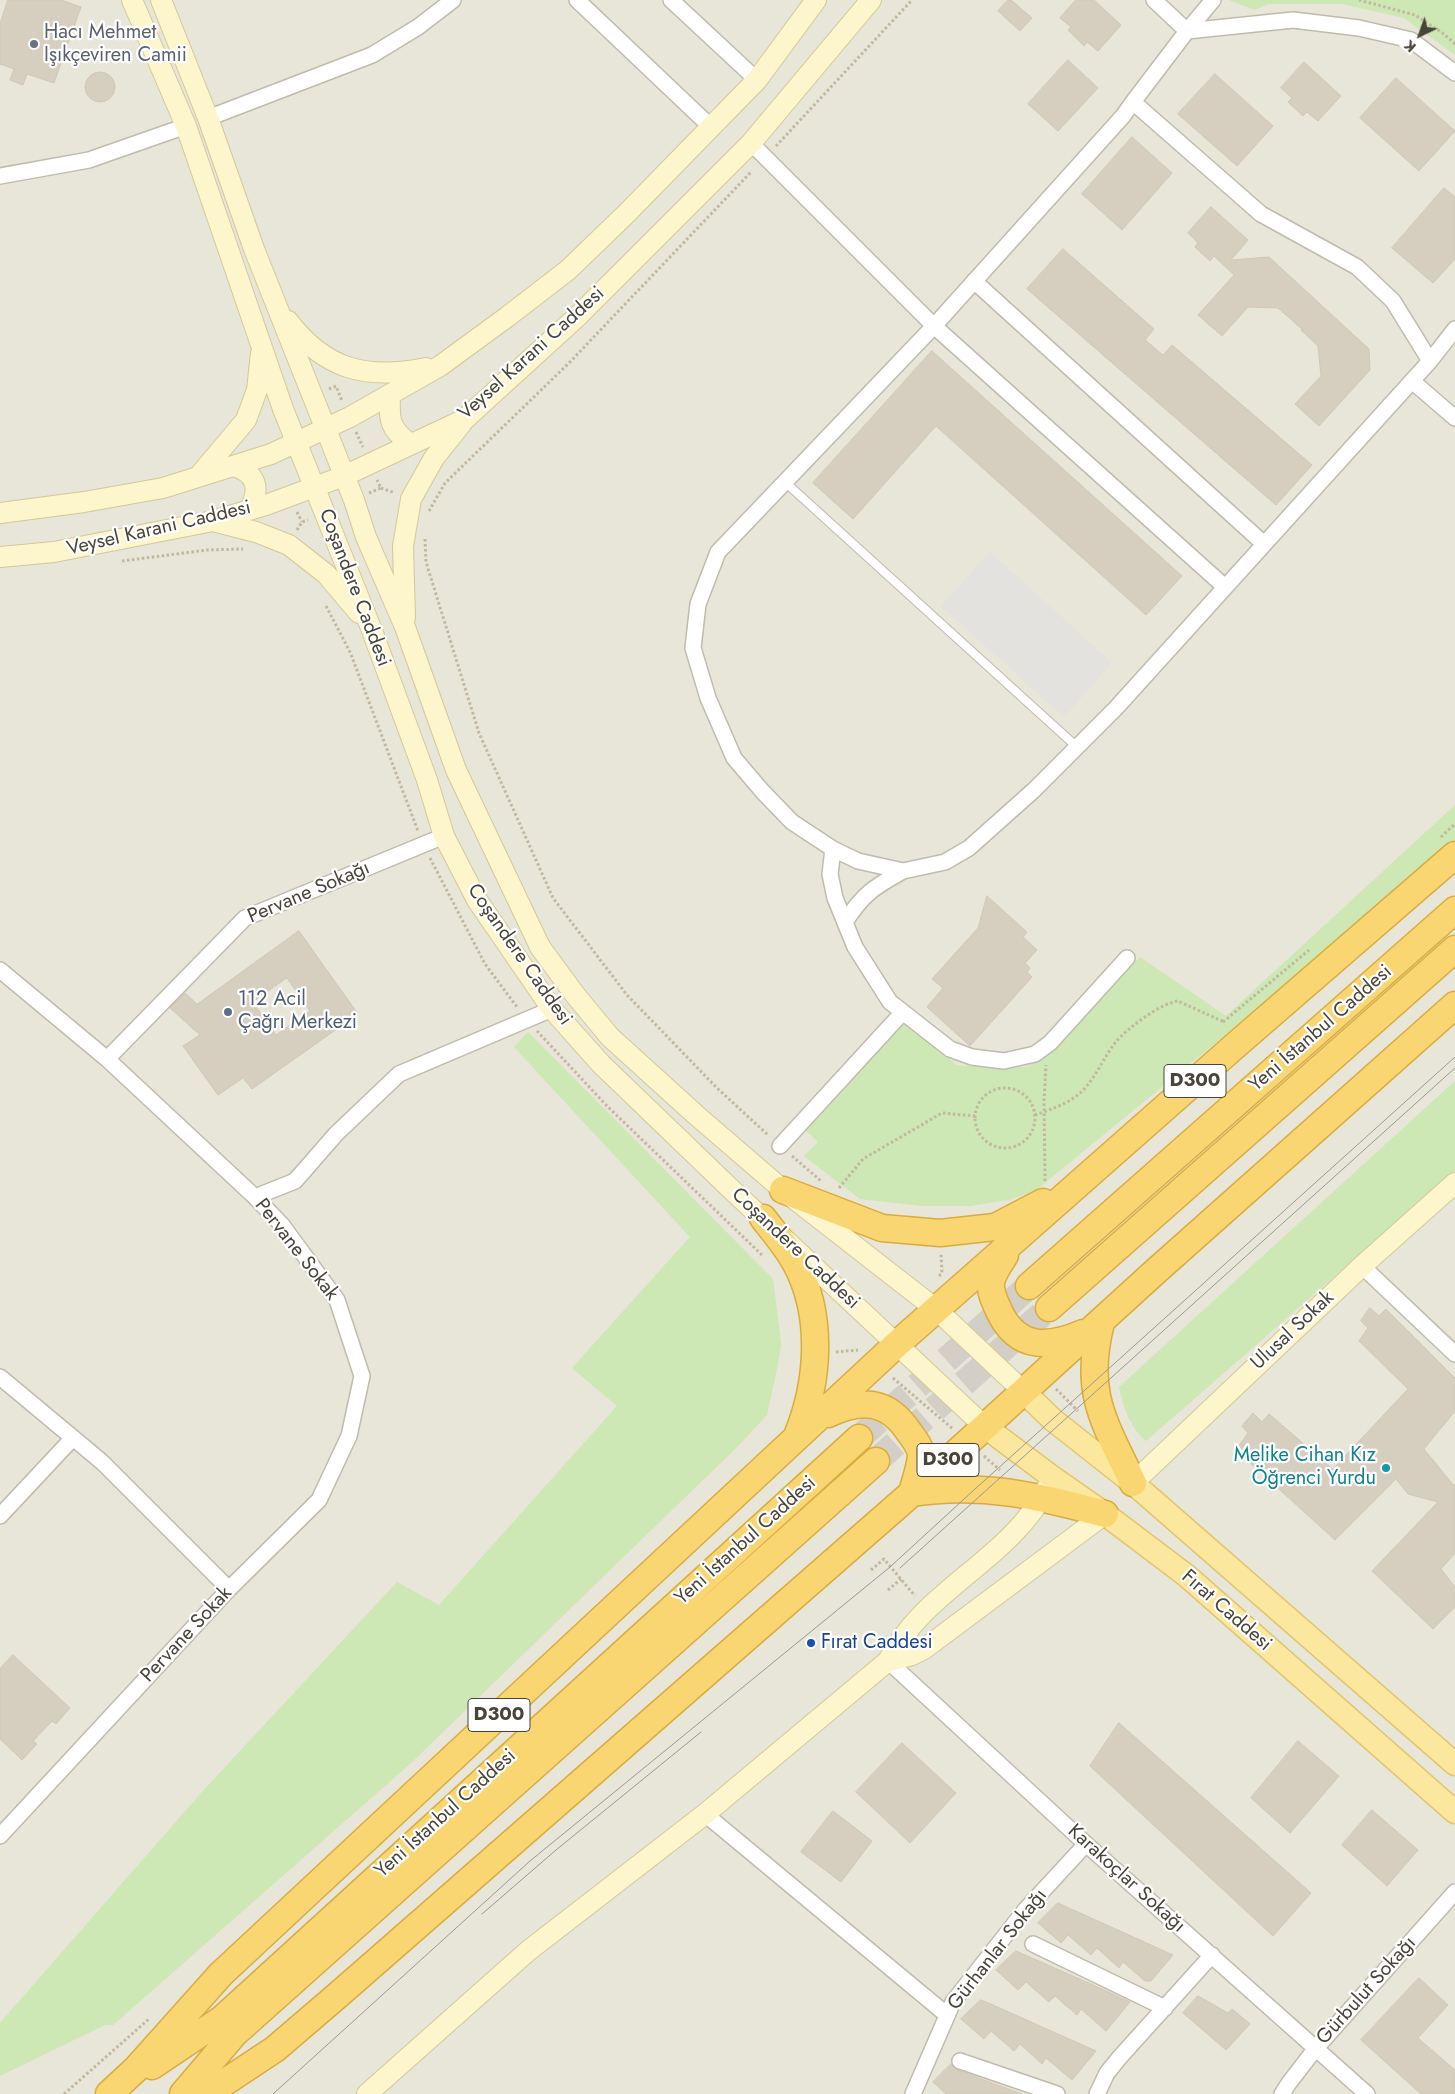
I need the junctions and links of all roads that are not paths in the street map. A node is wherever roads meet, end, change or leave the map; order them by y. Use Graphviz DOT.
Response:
graph roads {
  1 [pos="132,0"];
  2 [pos="161,0"];
  3 [pos="453,0"];
  4 [pos="577,0"];
  5 [pos="672,0"];
  6 [pos="816,0"];
  7 [pos="871,0"];
  8 [pos="1154,0"];
  9 [pos="1214,0"];
  10 [pos="1187,31"];
  11 [pos="1455,73"];
  12 [pos="757,80"];
  13 [pos="1134,102"];
  14 [pos="208,118"];
  15 [pos="186,126"];
  16 [pos="712,127"];
  17 [pos="758,151"];
  18 [pos="0,176"];
  19 [pos="974,281"];
  20 [pos="279,310"];
  21 [pos="934,326"];
  22 [pos="1455,329"];
  23 [pos="261,349"];
  24 [pos="1430,361"];
  25 [pos="440,366"];
  26 [pos="1412,381"];
  27 [pos="390,395"];
  28 [pos="1455,418"];
  29 [pos="465,419"];
  30 [pos="326,430"];
  31 [pos="296,443"];
  32 [pos="410,444"];
  33 [pos="232,466"];
  34 [pos="344,476"];
  35 [pos="198,477"];
  36 [pos="785,482"];
  37 [pos="315,487"];
  38 [pos="248,510"];
  39 [pos="0,513"];
  40 [pos="213,520"];
  41 [pos="1264,544"];
  42 [pos="0,557"];
  43 [pos="1225,587"];
  44 [pos="405,627"];
  45 [pos="371,628"];
  46 [pos="1077,748"];
  47 [pos="444,836"];
  48 [pos="833,849"];
  49 [pos="1455,856"];
  50 [pos="902,871"];
  51 [pos="1455,910"];
  52 [pos="846,922"];
  53 [pos="1455,950"];
  54 [pos="1127,958"];
  55 [pos="0,970"];
  56 [pos="1455,1005"];
  57 [pos="552,1010"];
  58 [pos="902,1012"];
  59 [pos="107,1059"];
  60 [pos="780,1146"];
  61 [pos="1079,1183"];
  62 [pos="1455,1183"];
  63 [pos="783,1190"];
  64 [pos="255,1197"];
  65 [pos="763,1218"];
  66 [pos="1009,1245"];
  67 [pos="1362,1266"];
  68 [pos="1029,1286"];
  69 [pos="929,1303"];
  70 [pos="1049,1308"];
  71 [pos="1097,1325"];
  72 [pos="897,1344"];
  73 [pos="1455,1354"];
  74 [pos="0,1377"];
  75 [pos="1024,1392"];
  76 [pos="819,1418"];
  77 [pos="976,1434"];
  78 [pos="797,1438"];
  79 [pos="859,1438"];
  80 [pos="72,1439"];
  81 [pos="876,1461"];
  82 [pos="1133,1483"];
  83 [pos="1047,1487"];
  84 [pos="912,1494"];
  85 [pos="1106,1514"];
  86 [pos="0,1516"];
  87 [pos="229,1589"];
  88 [pos="888,1661"];
  89 [pos="1455,1764"];
  90 [pos="1455,1812"];
  91 [pos="705,1814"];
  92 [pos="0,1836"];
  93 [pos="1086,1844"];
  94 [pos="1455,1892"];
  95 [pos="1033,1944"];
  96 [pos="1212,1955"];
  97 [pos="1165,2008"];
  98 [pos="947,2015"];
  99 [pos="1316,2048"];
  100 [pos="960,2061"];
  101 [pos="110,2094"];
  102 [pos="183,2094"];
  103 [pos="207,2094"];
  104 [pos="367,2094"];
  105 [pos="913,2094"];
  106 [pos="1057,2094"];
  107 [pos="1097,2094"];
  108 [pos="1282,2094"];
  109 [pos="1367,2094"];
  1 -- 15 [label="main road, Coşandere Caddesi"];
  2 -- 14 [label="main road"];
  3 -- 14 [label="street"];
  4 -- 16 [label="street"];
  5 -- 12 [label="street"];
  6 -- 12 [label="main road, Veysel Karani Caddesi"];
  7 -- 17 [label="main road, Veysel Karani Caddesi"];
  8 -- 10 [label="street"];
  9 -- 10 [label="street"];
  10 -- 11 [label="street"];
  10 -- 13 [label="street"];
  12 -- 16 [label="main road, Veysel Karani Caddesi"];
  13 -- 19 [label="street"];
  13 -- 24 [label="street"];
  14 -- 20 [label="main road"];
  15 -- 18 [label="street"];
  15 -- 23 [label="main road, Coşandere Caddesi"];
  16 -- 25 [label="main road, Veysel Karani Caddesi"];
  17 -- 21 [label="street"];
  17 -- 29 [label="main road, Veysel Karani Caddesi"];
  19 -- 21 [label="street"];
  19 -- 41 [label="street"];
  20 -- 25 [label="main road"];
  20 -- 30 [label="main road, Coşandere Caddesi"];
  21 -- 36 [label="street"];
  21 -- 43 [label="street"];
  22 -- 24 [label="street"];
  23 -- 31 [label="main road, Coşandere Caddesi"];
  23 -- 35 [label="main road"];
  24 -- 26 [label="street"];
  25 -- 27 [label="main road, Veysel Karani Caddesi"];
  26 -- 28 [label="street"];
  26 -- 41 [label="street"];
  27 -- 30 [label="main road, Veysel Karani Caddesi"];
  27 -- 32 [label="main road"];
  29 -- 32 [label="main road, Veysel Karani Caddesi"];
  29 -- 44 [label="main road"];
  30 -- 31 [label="main road, Veysel Karani Caddesi"];
  30 -- 34 [label="main road, Coşandere Caddesi"];
  31 -- 33 [label="main road, Veysel Karani Caddesi"];
  31 -- 37 [label="main road, Coşandere Caddesi"];
  32 -- 34 [label="main road, Veysel Karani Caddesi"];
  33 -- 35 [label="main road, Veysel Karani Caddesi"];
  33 -- 38 [label="main road"];
  34 -- 37 [label="main road, Veysel Karani Caddesi"];
  34 -- 44 [label="main road, Coşandere Caddesi"];
  35 -- 39 [label="main road, Veysel Karani Caddesi"];
  36 -- 46 [label="lane"];
  36 -- 48 [label="street"];
  37 -- 38 [label="main road, Veysel Karani Caddesi"];
  37 -- 45 [label="main road, Coşandere Caddesi"];
  38 -- 40 [label="main road, Veysel Karani Caddesi"];
  40 -- 42 [label="main road, Veysel Karani Caddesi"];
  40 -- 45 [label="main road"];
  41 -- 43 [label="street"];
  43 -- 46 [label="street"];
  44 -- 63 [label="main road, Coşandere Caddesi"];
  45 -- 47 [label="main road, Coşandere Caddesi"];
  46 -- 50 [label="street"];
  47 -- 57 [label="main road, Coşandere Caddesi"];
  47 -- 59 [label="street, Pervane Sokağı"];
  48 -- 50 [label="street"];
  48 -- 52 [label="street"];
  49 -- 61 [label="highway, D300"];
  50 -- 52 [label="street"];
  51 -- 68 [label="highway, Yeni İstanbul Caddesi / D300"];
  52 -- 58 [label="street"];
  53 -- 70 [label="highway, Yeni İstanbul Caddesi"];
  54 -- 58 [label="street"];
  55 -- 59 [label="street, Pervane Sokak"];
  56 -- 71 [label="highway, D300"];
  57 -- 64 [label="street"];
  57 -- 65 [label="main road, Coşandere Caddesi"];
  58 -- 60 [label="street"];
  59 -- 64 [label="street, Pervane Sokak"];
  61 -- 63 [label="highway"];
  61 -- 66 [label="highway, D300"];
  62 -- 67 [label="main road, Ulusal Sokak"];
  63 -- 69 [label="main road, Coşandere Caddesi"];
  64 -- 87 [label="street, Pervane Sokak"];
  65 -- 72 [label="main road, Coşandere Caddesi"];
  65 -- 78 [label="highway"];
  66 -- 69 [label="highway, D300"];
  66 -- 71 [label="highway"];
  67 -- 73 [label="street"];
  67 -- 82 [label="main road, Ulusal Sokak"];
  69 -- 72 [label="highway, D300"];
  69 -- 75 [label="main road, Coşandere Caddesi"];
  71 -- 75 [label="highway, D300"];
  71 -- 82 [label="highway"];
  72 -- 76 [label="highway, D300"];
  72 -- 77 [label="main road, Coşandere Caddesi"];
  74 -- 80 [label="street"];
  75 -- 77 [label="highway, D300"];
  75 -- 82 [label="main road, Fırat Caddesi"];
  76 -- 78 [label="highway, D300"];
  76 -- 84 [label="highway"];
  77 -- 83 [label="main road"];
  77 -- 84 [label="highway, D300"];
  78 -- 101 [label="highway, D300"];
  79 -- 101 [label="highway, Yeni İstanbul Caddesi / D300"];
  80 -- 86 [label="street"];
  80 -- 87 [label="street"];
  81 -- 102 [label="highway, Yeni İstanbul Caddesi / D300"];
  82 -- 89 [label="main road, Fırat Caddesi"];
  83 -- 84 [label="highway"];
  83 -- 85 [label="highway"];
  83 -- 88 [label="main road"];
  84 -- 103 [label="highway, D300"];
  85 -- 88 [label="main road"];
  85 -- 90 [label="main road, Fırat Caddesi"];
  87 -- 92 [label="street, Pervane Sokak"];
  88 -- 91 [label="main road"];
  88 -- 93 [label="street, Karakoçlar Sokağı"];
  91 -- 98 [label="street"];
  91 -- 104 [label="main road"];
  93 -- 96 [label="street, Karakoçlar Sokağı"];
  93 -- 98 [label="street, Gürhanlar Sokağı"];
  94 -- 99 [label="street, Gürbulut Sokağı"];
  95 -- 97 [label="street"];
  96 -- 97 [label="street"];
  96 -- 99 [label="street, Karakoçlar Sokağı"];
  97 -- 107 [label="street"];
  98 -- 105 [label="street, Gürhanlar Sokağı"];
  99 -- 108 [label="street, Gürbulut Sokağı"];
  99 -- 109 [label="street, Karakoçlar Sokağı"];
  100 -- 106 [label="street"];
}
